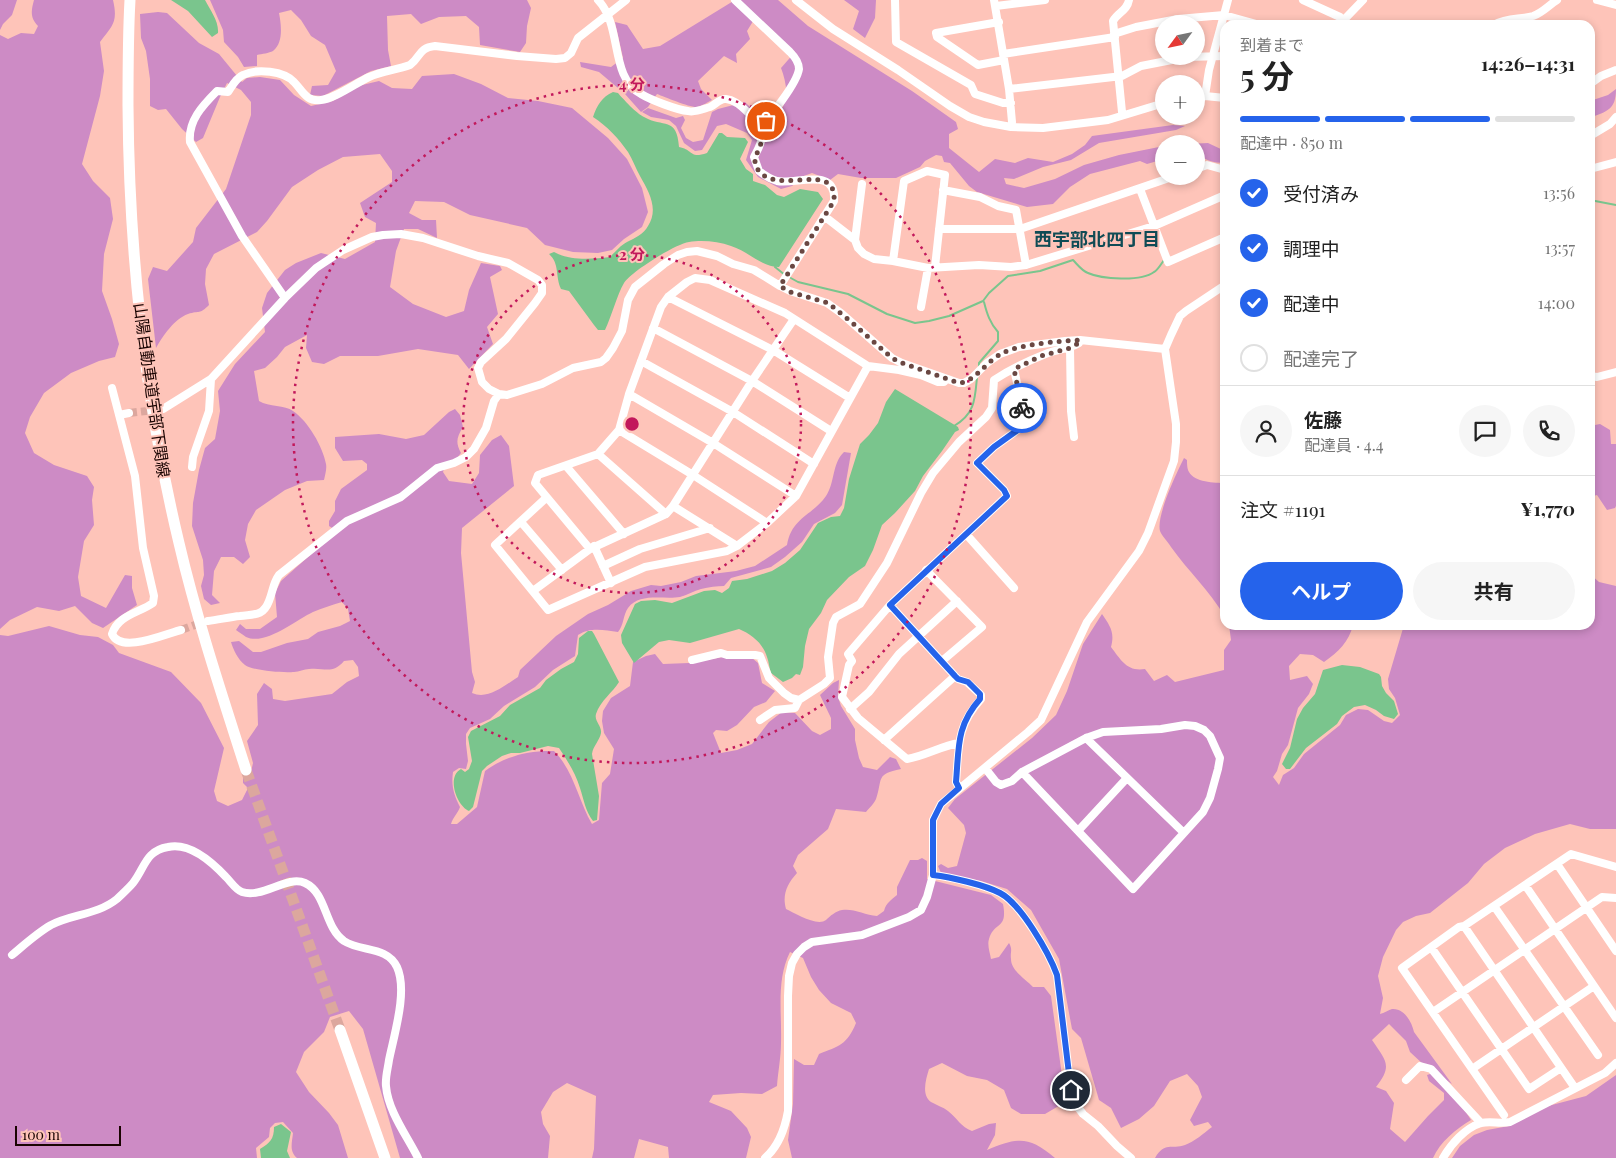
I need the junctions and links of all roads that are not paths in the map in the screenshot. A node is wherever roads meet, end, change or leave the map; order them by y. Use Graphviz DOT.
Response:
graph roads {
  1 [pos="130,0"];
  2 [pos="598,0"];
  3 [pos="626,0"];
  4 [pos="735,0"];
  5 [pos="796,0"];
  6 [pos="895,0"];
  7 [pos="1045,0"];
  8 [pos="1130,0"];
  9 [pos="1228,0"];
  10 [pos="1303,0"];
  11 [pos="1363,0"];
  12 [pos="1556,0"];
  13 [pos="1597,0"];
  14 [pos="995,3"];
  15 [pos="1616,5"];
  16 [pos="608,14"];
  17 [pos="1224,15"];
  18 [pos="1223,20"];
  19 [pos="1242,20"];
  20 [pos="1341,20"];
  21 [pos="1343,20"];
  22 [pos="1503,20"];
  23 [pos="999,22"];
  24 [pos="1220,30"];
  25 [pos="1114,35"];
  26 [pos="1220,56"];
  27 [pos="1004,57"];
  28 [pos="1213,57"];
  29 [pos="1616,70"];
  30 [pos="1118,76"];
  31 [pos="1595,80"];
  32 [pos="1009,89"];
  33 [pos="1206,96"];
  34 [pos="1220,97"];
  35 [pos="1011,104"];
  36 [pos="1155,106"];
  37 [pos="1124,116"];
  38 [pos="1616,117"];
  39 [pos="759,127"];
  40 [pos="1011,127"];
  41 [pos="1595,133"];
  42 [pos="1616,162"];
  43 [pos="1205,166"];
  44 [pos="1595,168"];
  45 [pos="1220,169"];
  46 [pos="862,184"];
  47 [pos="1155,184"];
  48 [pos="1140,189"];
  49 [pos="943,190"];
  50 [pos="1220,197"];
  51 [pos="824,216"];
  52 [pos="1154,226"];
  53 [pos="1020,229"];
  54 [pos="939,230"];
  55 [pos="1220,239"];
  56 [pos="855,240"];
  57 [pos="893,261"];
  58 [pos="1026,265"];
  59 [pos="931,267"];
  60 [pos="780,286"];
  61 [pos="1220,287"];
  62 [pos="668,297"];
  63 [pos="285,298"];
  64 [pos="921,307"];
  65 [pos="794,319"];
  66 [pos="653,328"];
  67 [pos="1080,340"];
  68 [pos="1070,348"];
  69 [pos="1165,349"];
  70 [pos="773,350"];
  71 [pos="641,361"];
  72 [pos="868,366"];
  73 [pos="1014,369"];
  74 [pos="1616,372"];
  75 [pos="1595,376"];
  76 [pos="211,379"];
  77 [pos="946,379"];
  78 [pos="752,381"];
  79 [pos="112,388"];
  80 [pos="499,394"];
  81 [pos="629,394"];
  82 [pos="850,398"];
  83 [pos="164,409"];
  84 [pos="733,412"];
  85 [pos="129,413"];
  86 [pos="119,416"];
  87 [pos="619,430"];
  88 [pos="831,431"];
  89 [pos="1074,437"];
  90 [pos="713,443"];
  91 [pos="598,454"];
  92 [pos="814,464"];
  93 [pos="566,466"];
  94 [pos="192,467"];
  95 [pos="693,475"];
  96 [pos="796,496"];
  97 [pos="546,498"];
  98 [pos="673,506"];
  99 [pos="666,514"];
  100 [pos="521,522"];
  101 [pos="767,523"];
  102 [pos="710,528"];
  103 [pos="624,534"];
  104 [pos="966,534"];
  105 [pos="737,546"];
  106 [pos="592,548"];
  107 [pos="603,566"];
  108 [pos="562,570"];
  109 [pos="926,570"];
  110 [pos="610,583"];
  111 [pos="1014,588"];
  112 [pos="533,591"];
  113 [pos="957,601"];
  114 [pos="890,605"];
  115 [pos="208,621"];
  116 [pos="181,630"];
  117 [pos="919,636"];
  118 [pos="692,660"];
  119 [pos="942,661"];
  120 [pos="955,676"];
  121 [pos="799,700"];
  122 [pos="850,709"];
  123 [pos="760,720"];
  124 [pos="1086,738"];
  125 [pos="884,740"];
  126 [pos="959,743"];
  127 [pos="985,768"];
  128 [pos="246,770"];
  129 [pos="1022,772"];
  130 [pos="1127,778"];
  131 [pos="959,788"];
  132 [pos="1078,831"];
  133 [pos="1184,833"];
  134 [pos="1556,864"];
  135 [pos="1616,868"];
  136 [pos="933,875"];
  137 [pos="1525,885"];
  138 [pos="1616,898"];
  139 [pos="1494,906"];
  140 [pos="1586,908"];
  141 [pos="1464,926"];
  142 [pos="1555,928"];
  143 [pos="1432,947"];
  144 [pos="1523,949"];
  145 [pos="1616,951"];
  146 [pos="12,955"];
  147 [pos="1494,970"];
  148 [pos="1594,986"];
  149 [pos="1462,991"];
  150 [pos="1564,1007"];
  151 [pos="1433,1012"];
  152 [pos="1616,1018"];
  153 [pos="1533,1028"];
  154 [pos="340,1030"];
  155 [pos="1502,1048"];
  156 [pos="1598,1055"];
  157 [pos="1616,1063"];
  158 [pos="1561,1068"];
  159 [pos="1472,1069"];
  160 [pos="1406,1080"];
  161 [pos="1574,1088"];
  162 [pos="1504,1115"];
  163 [pos="1481,1123"];
  164 [pos="385,1158"];
  165 [pos="418,1158"];
  166 [pos="765,1158"];
  167 [pos="1131,1158"];
  168 [pos="1443,1158"];
  1 -- 128 [label="highway, 山陽自動車道宇部下関線"];
  2 -- 16 [label="street"];
  3 -- 16 [label="street"];
  4 -- 39 [label="street"];
  5 -- 40 [label="street"];
  6 -- 35 [label="street"];
  7 -- 14 [label="street"];
  8 -- 25 [label="street"];
  9 -- 17 [label="street"];
  10 -- 20 [label="street"];
  11 -- 21 [label="street"];
  12 -- 22 [label="street"];
  13 -- 15 [label="street"];
  14 -- 23 [label="street"];
  16 -- 39 [label="street"];
  16 -- 63 [label="street"];
  17 -- 18 [label="street"];
  17 -- 19 [label="street"];
  17 -- 25 [label="street"];
  23 -- 27 [label="street"];
  23 -- 27 [label="street"];
  24 -- 28 [label="street"];
  25 -- 27 [label="street"];
  25 -- 30 [label="street"];
  26 -- 28 [label="street"];
  27 -- 32 [label="street"];
  28 -- 30 [label="street"];
  28 -- 33 [label="street"];
  29 -- 31 [label="street"];
  30 -- 32 [label="street"];
  30 -- 37 [label="street"];
  32 -- 35 [label="street"];
  33 -- 34 [label="street"];
  35 -- 40 [label="street"];
  36 -- 37 [label="street"];
  37 -- 40 [label="street"];
  38 -- 41 [label="street"];
  39 -- 51 [label="street"];
  42 -- 44 [label="street"];
  43 -- 45 [label="street"];
  46 -- 56 [label="street"];
  47 -- 48 [label="street"];
  48 -- 52 [label="street"];
  48 -- 53 [label="street"];
  49 -- 53 [label="street"];
  49 -- 54 [label="street"];
  49 -- 57 [label="street"];
  50 -- 52 [label="street"];
  51 -- 56 [label="street"];
  51 -- 60 [label="street"];
  52 -- 55 [label="street"];
  52 -- 58 [label="street"];
  53 -- 54 [label="street"];
  53 -- 58 [label="street"];
  54 -- 59 [label="street"];
  56 -- 57 [label="street"];
  57 -- 59 [label="street"];
  58 -- 59 [label="street"];
  59 -- 64 [label="street"];
  60 -- 77 [label="street"];
  60 -- 80 [label="street"];
  61 -- 69 [label="street"];
  62 -- 65 [label="street"];
  62 -- 66 [label="street"];
  62 -- 70 [label="street"];
  63 -- 76 [label="street"];
  63 -- 80 [label="street"];
  65 -- 70 [label="street"];
  65 -- 72 [label="street"];
  66 -- 71 [label="street"];
  66 -- 78 [label="street"];
  67 -- 68 [label="street"];
  67 -- 69 [label="street"];
  67 -- 77 [label="street"];
  68 -- 73 [label="street"];
  68 -- 89 [label="street"];
  69 -- 127 [label="street"];
  70 -- 78 [label="street"];
  70 -- 82 [label="street"];
  71 -- 81 [label="street"];
  71 -- 84 [label="street"];
  72 -- 77 [label="street"];
  72 -- 82 [label="street"];
  73 -- 104 [label="street"];
  73 -- 121 [label="street"];
  74 -- 75 [label="street"];
  76 -- 83 [label="street"];
  76 -- 94 [label="street"];
  78 -- 84 [label="street"];
  78 -- 88 [label="street"];
  79 -- 86 [label="street"];
  80 -- 115 [label="street"];
  81 -- 87 [label="street"];
  81 -- 90 [label="street"];
  82 -- 88 [label="street"];
  84 -- 90 [label="street"];
  84 -- 92 [label="street"];
  85 -- 86 [label="street"];
  86 -- 116 [label="street"];
  87 -- 91 [label="street"];
  87 -- 95 [label="street"];
  88 -- 92 [label="street"];
  90 -- 95 [label="street"];
  90 -- 96 [label="street"];
  91 -- 93 [label="street"];
  91 -- 99 [label="street"];
  92 -- 96 [label="street"];
  93 -- 97 [label="street"];
  93 -- 103 [label="street"];
  95 -- 98 [label="street"];
  95 -- 101 [label="street"];
  96 -- 101 [label="street"];
  97 -- 100 [label="street"];
  97 -- 106 [label="street"];
  98 -- 99 [label="street"];
  98 -- 102 [label="street"];
  99 -- 103 [label="street"];
  100 -- 108 [label="street"];
  100 -- 112 [label="street"];
  101 -- 105 [label="street"];
  102 -- 105 [label="street"];
  102 -- 107 [label="street"];
  103 -- 106 [label="street"];
  104 -- 109 [label="street"];
  104 -- 111 [label="street"];
  105 -- 110 [label="street"];
  106 -- 107 [label="street"];
  106 -- 108 [label="street"];
  107 -- 110 [label="street"];
  108 -- 112 [label="street"];
  109 -- 113 [label="street"];
  109 -- 114 [label="street"];
  110 -- 112 [label="street"];
  113 -- 117 [label="street"];
  113 -- 119 [label="street"];
  114 -- 117 [label="street"];
  114 -- 122 [label="street"];
  117 -- 119 [label="street"];
  117 -- 122 [label="street"];
  118 -- 121 [label="street"];
  119 -- 120 [label="street"];
  120 -- 125 [label="street"];
  120 -- 126 [label="street"];
  121 -- 123 [label="street"];
  122 -- 125 [label="street"];
  124 -- 129 [label="street"];
  124 -- 130 [label="street"];
  124 -- 133 [label="street"];
  125 -- 126 [label="street"];
  126 -- 131 [label="street"];
  127 -- 129 [label="street"];
  127 -- 131 [label="street"];
  129 -- 132 [label="street"];
  130 -- 132 [label="street"];
  130 -- 133 [label="street"];
  131 -- 136 [label="street"];
  132 -- 133 [label="street"];
  134 -- 135 [label="street"];
  134 -- 137 [label="street"];
  134 -- 140 [label="street"];
  136 -- 166 [label="street"];
  136 -- 167 [label="street"];
  137 -- 139 [label="street"];
  137 -- 142 [label="street"];
  138 -- 140 [label="street"];
  139 -- 141 [label="street"];
  139 -- 144 [label="street"];
  140 -- 142 [label="street"];
  140 -- 145 [label="street"];
  141 -- 143 [label="street"];
  141 -- 147 [label="street"];
  142 -- 144 [label="street"];
  142 -- 148 [label="street"];
  143 -- 149 [label="street"];
  143 -- 151 [label="street"];
  144 -- 147 [label="street"];
  144 -- 150 [label="street"];
  146 -- 165 [label="street"];
  147 -- 149 [label="street"];
  147 -- 153 [label="street"];
  148 -- 150 [label="street"];
  148 -- 152 [label="street"];
  149 -- 151 [label="street"];
  149 -- 155 [label="street"];
  150 -- 153 [label="street"];
  150 -- 156 [label="street"];
  151 -- 159 [label="street"];
  153 -- 155 [label="street"];
  153 -- 158 [label="street"];
  154 -- 164 [label="highway"];
  155 -- 158 [label="street"];
  155 -- 159 [label="street"];
  157 -- 161 [label="street"];
  158 -- 161 [label="street"];
  159 -- 162 [label="street"];
  160 -- 163 [label="street"];
  161 -- 163 [label="street"];
  163 -- 168 [label="street"];
}
